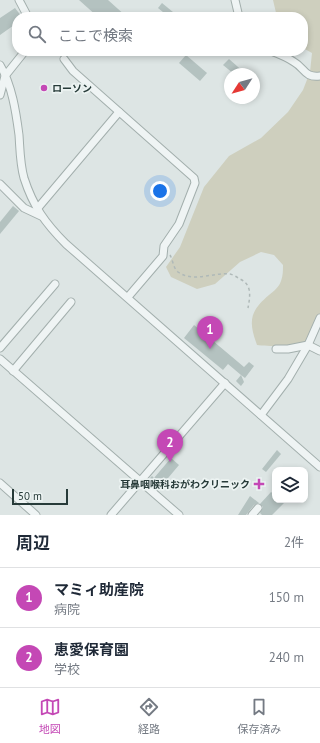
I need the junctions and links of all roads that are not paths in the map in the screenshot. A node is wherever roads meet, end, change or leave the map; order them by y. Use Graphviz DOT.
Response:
graph roads {
  1 [pos="19,0"];
  2 [pos="235,0"];
  3 [pos="25,12"];
  4 [pos="239,12"];
  5 [pos="21,56"];
  6 [pos="282,56"];
  7 [pos="64,59"];
  8 [pos="0,65"];
  9 [pos="5,76"];
  10 [pos="320,76"];
  11 [pos="0,95"];
  12 [pos="119,112"];
  13 [pos="0,185"];
  14 [pos="36,208"];
  15 [pos="41,216"];
  16 [pos="55,284"];
  17 [pos="128,297"];
  18 [pos="71,302"];
  19 [pos="320,318"];
  20 [pos="308,345"];
  21 [pos="0,348"];
  22 [pos="276,349"];
  23 [pos="320,351"];
  24 [pos="0,359"];
  25 [pos="13,371"];
  26 [pos="225,383"];
  27 [pos="261,415"];
  28 [pos="320,467"];
  29 [pos="140,481"];
  30 [pos="0,483"];
  31 [pos="258,508"];
  32 [pos="36,515"];
  33 [pos="111,515"];
  34 [pos="179,515"];
  35 [pos="252,515"];
  1 -- 3 [label="street"];
  2 -- 4 [label="street"];
  5 -- 9 [label="street"];
  6 -- 10 [label="street"];
  7 -- 12 [label="street"];
  8 -- 9 [label="street"];
  9 -- 11 [label="street"];
  9 -- 14 [label="street"];
  12 -- 14 [label="street"];
  12 -- 17 [label="street"];
  13 -- 15 [label="street"];
  14 -- 15 [label="street"];
  15 -- 17 [label="street"];
  16 -- 21 [label="street"];
  17 -- 26 [label="street"];
  18 -- 25 [label="street"];
  19 -- 20 [label="street"];
  20 -- 22 [label="street"];
  20 -- 23 [label="street"];
  20 -- 27 [label="street"];
  24 -- 25 [label="street"];
  25 -- 29 [label="street"];
  26 -- 27 [label="street"];
  26 -- 29 [label="street"];
  27 -- 28 [label="street"];
  29 -- 33 [label="street"];
  29 -- 34 [label="street"];
  30 -- 32 [label="street"];
  31 -- 35 [label="street"];
}
